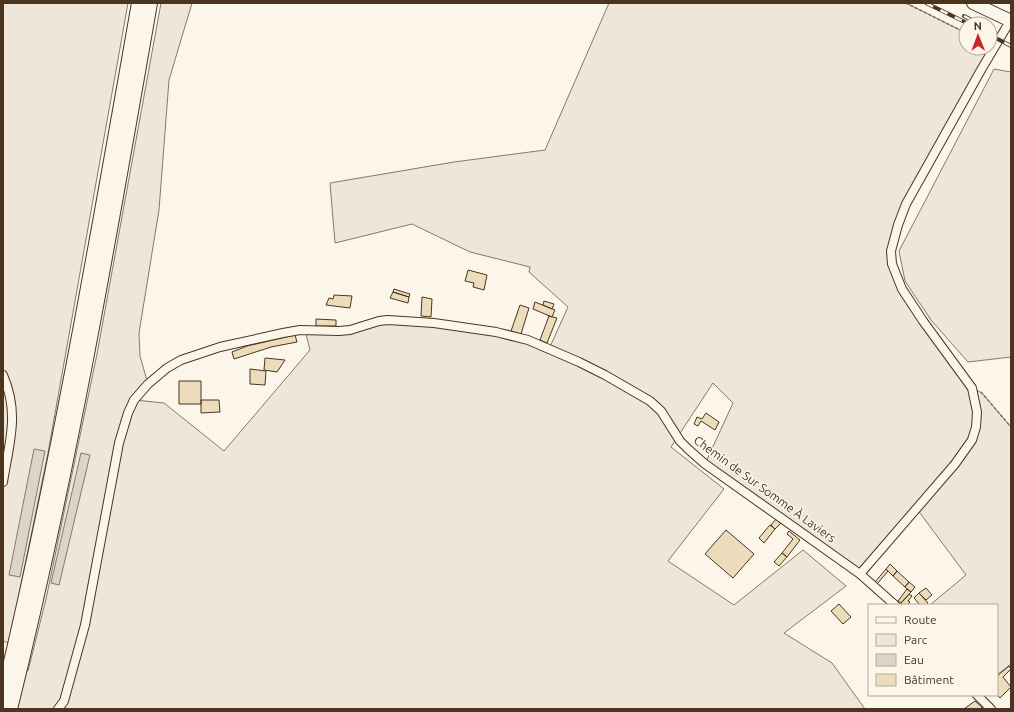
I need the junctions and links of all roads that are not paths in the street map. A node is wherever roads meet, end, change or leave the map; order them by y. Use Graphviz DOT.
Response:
graph roads {
  1 [pos="139,3"];
  2 [pos="150,3"];
  3 [pos="973,3"];
  4 [pos="1009,20"];
  5 [pos="3,375"];
  6 [pos="3,482"];
  7 [pos="860,574"];
  8 [pos="894,604"];
  9 [pos="19,651"];
  10 [pos="3,696"];
  11 [pos="978,696"];
  12 [pos="10,709"];
  13 [pos="58,709"];
  14 [pos="991,709"];
  1 -- 9 [label="highway"];
  2 -- 9 [label="highway"];
  3 -- 4 [label="main road"];
  4 -- 7 [label="street"];
  5 -- 6 [label="street"];
  7 -- 8 [label="street, Chemin de Sur Somme À Laviers"];
  7 -- 13 [label="street, Chemin de Sur Somme À Laviers"];
  9 -- 10 [label="highway"];
  9 -- 12 [label="highway"];
  11 -- 14 [label="street"];
}
